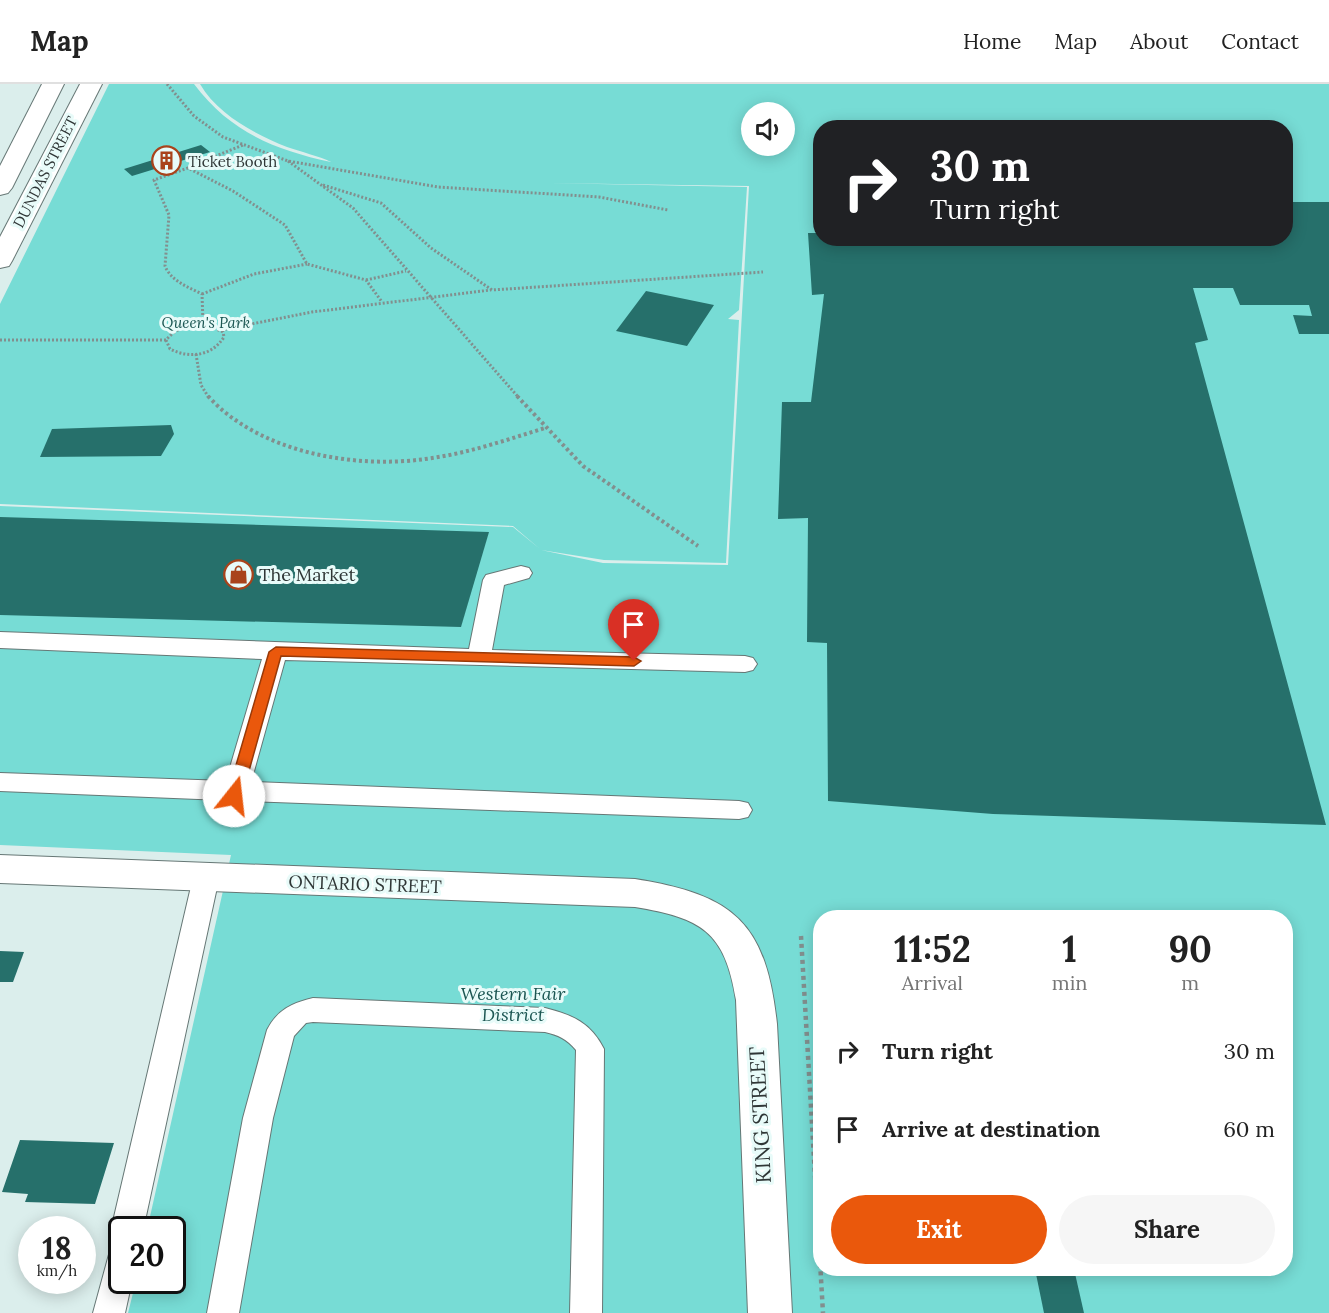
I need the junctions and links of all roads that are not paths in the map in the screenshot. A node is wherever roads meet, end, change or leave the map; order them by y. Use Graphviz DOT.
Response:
graph roads {
  1 [pos="53,84"];
  2 [pos="91,84"];
  3 [pos="0,188"];
  4 [pos="0,261"];
  5 [pos="521,573"];
  6 [pos="0,640"];
  7 [pos="276,652"];
  8 [pos="479,657"];
  9 [pos="745,664"];
  10 [pos="0,782"];
  11 [pos="235,793"];
  12 [pos="739,810"];
  13 [pos="0,869"];
  14 [pos="206,878"];
  15 [pos="724,925"];
  16 [pos="130,1216"];
  17 [pos="113,1294"];
  18 [pos="109,1313"];
  19 [pos="223,1313"];
  20 [pos="586,1313"];
  21 [pos="770,1313"];
  1 -- 3 [label="street, DUNDAS STREET"];
  2 -- 4 [label="street, DUNDAS STREET"];
  5 -- 8 [label="lane"];
  6 -- 7 [label="lane"];
  7 -- 8 [label="lane"];
  7 -- 11 [label="lane"];
  8 -- 9 [label="lane"];
  10 -- 11 [label="lane"];
  11 -- 12 [label="lane"];
  13 -- 14 [label="street, ONTARIO STREET"];
  14 -- 15 [label="street, ONTARIO STREET"];
  14 -- 16 [label="lane"];
  15 -- 21 [label="street, KING STREET"];
  17 -- 18 [label="lane"];
  19 -- 20 [label="lane"];
}
